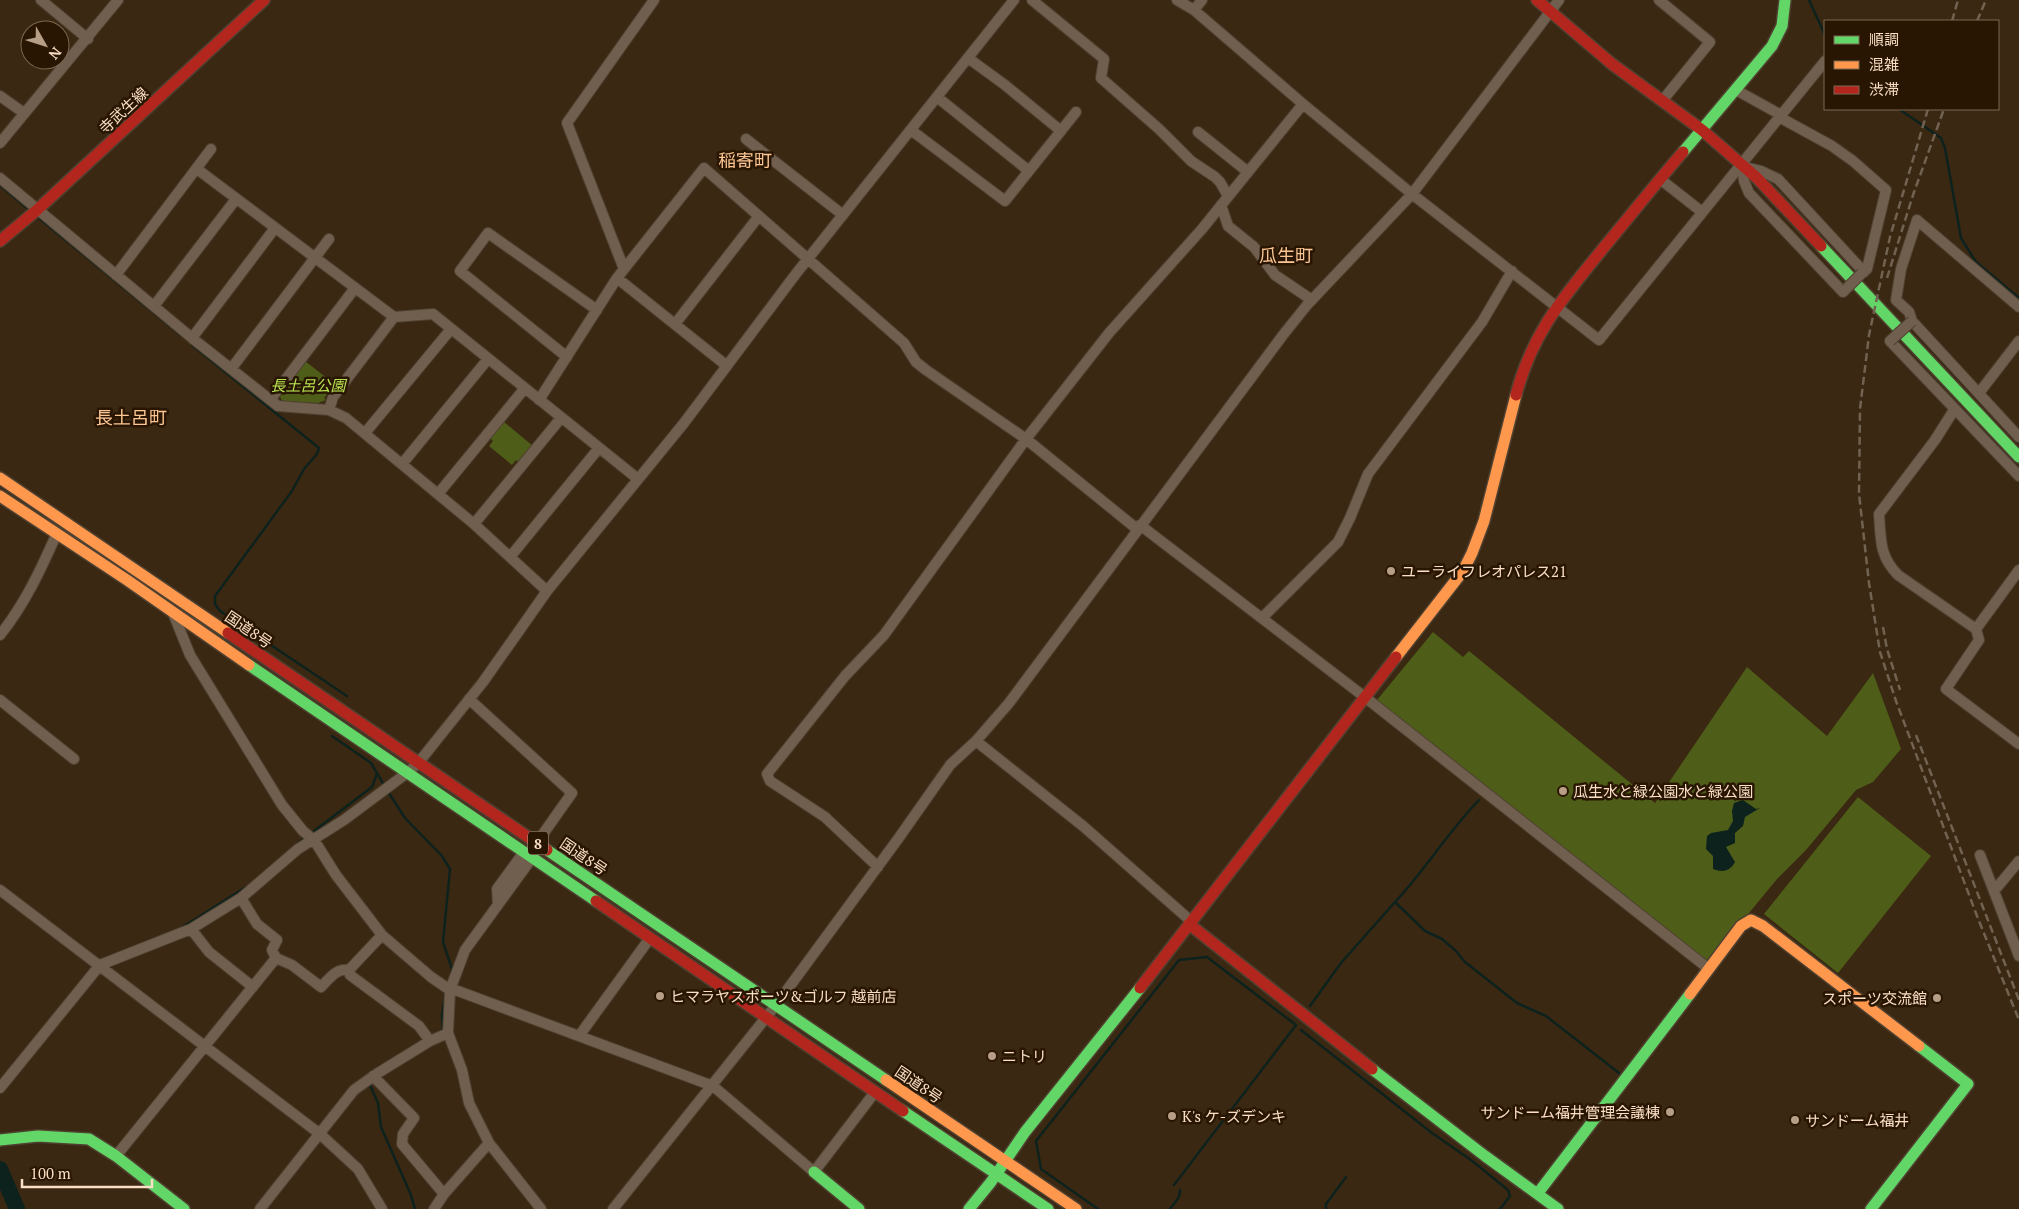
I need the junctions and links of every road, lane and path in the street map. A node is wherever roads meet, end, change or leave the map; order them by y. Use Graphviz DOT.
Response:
graph roads {
  1 [pos="41,0"];
  2 [pos="118,0"];
  3 [pos="264,0"];
  4 [pos="654,0"];
  5 [pos="1014,0"];
  6 [pos="1032,0"];
  7 [pos="1177,0"];
  8 [pos="1202,0"];
  9 [pos="1537,0"];
  10 [pos="1559,0"];
  11 [pos="1659,0"];
  12 [pos="1785,0"];
  13 [pos="1194,10"];
  14 [pos="1550,11"];
  15 [pos="88,38"];
  16 [pos="968,58"];
  17 [pos="1824,62"];
  18 [pos="1736,90"];
  19 [pos="0,96"];
  20 [pos="937,97"];
  21 [pos="1662,101"];
  22 [pos="1303,104"];
  23 [pos="1076,112"];
  24 [pos="24,114"];
  25 [pos="1780,116"];
  26 [pos="911,130"];
  27 [pos="1702,130"];
  28 [pos="1061,131"];
  29 [pos="1198,132"];
  30 [pos="746,139"];
  31 [pos="0,142"];
  32 [pos="211,149"];
  33 [pos="1743,165"];
  34 [pos="197,169"];
  35 [pos="1030,171"];
  36 [pos="1248,172"];
  37 [pos="0,178"];
  38 [pos="1660,179"];
  39 [pos="1412,194"];
  40 [pos="236,198"];
  41 [pos="1224,201"];
  42 [pos="37,210"];
  43 [pos="1702,212"];
  44 [pos="843,215"];
  45 [pos="759,216"];
  46 [pos="275,228"];
  47 [pos="329,239"];
  48 [pos="0,240"];
  49 [pos="315,258"];
  50 [pos="808,259"];
  51 [pos="624,269"];
  52 [pos="1512,271"];
  53 [pos="1863,272"];
  54 [pos="116,275"];
  55 [pos="617,278"];
  56 [pos="355,288"];
  57 [pos="1312,300"];
  58 [pos="154,306"];
  59 [pos="1557,306"];
  60 [pos="2019,307"];
  61 [pos="596,310"];
  62 [pos="394,317"];
  63 [pos="1912,321"];
  64 [pos="675,324"];
  65 [pos="451,329"];
  66 [pos="192,338"];
  67 [pos="2019,341"];
  68 [pos="567,356"];
  69 [pos="488,359"];
  70 [pos="727,366"];
  71 [pos="231,369"];
  72 [pos="524,388"];
  73 [pos="1979,393"];
  74 [pos="270,400"];
  75 [pos="539,400"];
  76 [pos="329,410"];
  77 [pos="1954,410"];
  78 [pos="561,418"];
  79 [pos="365,434"];
  80 [pos="2019,437"];
  81 [pos="1026,439"];
  82 [pos="599,448"];
  83 [pos="2019,458"];
  84 [pos="402,464"];
  85 [pos="2019,476"];
  86 [pos="0,478"];
  87 [pos="638,479"];
  88 [pos="438,494"];
  89 [pos="0,496"];
  90 [pos="474,524"];
  91 [pos="1139,527"];
  92 [pos="57,533"];
  93 [pos="510,557"];
  94 [pos="2019,570"];
  95 [pos="547,591"];
  96 [pos="173,613"];
  97 [pos="1262,618"];
  98 [pos="1976,629"];
  99 [pos="0,635"];
  100 [pos="1366,698"];
  101 [pos="469,699"];
  102 [pos="0,700"];
  103 [pos="976,742"];
  104 [pos="2019,744"];
  105 [pos="74,759"];
  106 [pos="419,762"];
  107 [pos="407,773"];
  108 [pos="543,834"];
  109 [pos="314,840"];
  110 [pos="1980,854"];
  111 [pos="528,855"];
  112 [pos="2019,861"];
  113 [pos="521,864"];
  114 [pos="878,867"];
  115 [pos="0,890"];
  116 [pos="1994,891"];
  117 [pos="241,898"];
  118 [pos="497,901"];
  119 [pos="1191,923"];
  120 [pos="191,928"];
  121 [pos="382,935"];
  122 [pos="650,938"];
  123 [pos="2019,956"];
  124 [pos="276,958"];
  125 [pos="100,965"];
  126 [pos="1709,969"];
  127 [pos="349,970"];
  128 [pos="253,987"];
  129 [pos="450,990"];
  130 [pos="776,1005"];
  131 [pos="766,1017"];
  132 [pos="448,1033"];
  133 [pos="579,1036"];
  134 [pos="430,1041"];
  135 [pos="205,1045"];
  136 [pos="373,1076"];
  137 [pos="712,1086"];
  138 [pos="0,1088"];
  139 [pos="875,1092"];
  140 [pos="320,1134"];
  141 [pos="0,1140"];
  142 [pos="489,1143"];
  143 [pos="116,1156"];
  144 [pos="1006,1160"];
  145 [pos="814,1172"];
  146 [pos="996,1174"];
  147 [pos="1538,1193"];
  148 [pos="444,1194"];
  149 [pos="537,1208"];
  150 [pos="184,1209"];
  151 [pos="260,1209"];
  152 [pos="382,1209"];
  153 [pos="434,1209"];
  154 [pos="613,1209"];
  155 [pos="859,1209"];
  156 [pos="969,1209"];
  157 [pos="1048,1209"];
  158 [pos="1076,1209"];
  159 [pos="1558,1209"];
  160 [pos="1871,1209"];
  1 -- 15 [label="street"];
  2 -- 15 [label="street"];
  3 -- 42 [label="main road, 寺武生線"];
  4 -- 51 [label="street"];
  5 -- 16 [label="street"];
  6 -- 41 [label="street"];
  7 -- 13 [label="street"];
  8 -- 13 [label="street"];
  9 -- 14 [label="main road"];
  10 -- 14 [label="street"];
  11 -- 21 [label="street"];
  12 -- 18 [label="main road"];
  13 -- 22 [label="street"];
  14 -- 21 [label="main road"];
  14 -- 39 [label="street"];
  15 -- 24 [label="street"];
  16 -- 20 [label="street"];
  16 -- 28 [label="street"];
  17 -- 25 [label="street"];
  18 -- 25 [label="street"];
  18 -- 27 [label="main road"];
  19 -- 24 [label="street"];
  20 -- 26 [label="street"];
  20 -- 35 [label="street"];
  21 -- 27 [label="main road"];
  22 -- 36 [label="street"];
  22 -- 39 [label="street"];
  23 -- 28 [label="street"];
  24 -- 31 [label="street"];
  25 -- 33 [label="street"];
  25 -- 53 [label="street"];
  26 -- 35 [label="street"];
  26 -- 44 [label="street"];
  27 -- 33 [label="main road"];
  27 -- 38 [label="main road"];
  28 -- 35 [label="street"];
  29 -- 36 [label="street"];
  30 -- 44 [label="street"];
  32 -- 34 [label="street"];
  33 -- 43 [label="street"];
  33 -- 53 [label="street"];
  33 -- 53 [label="street, bridge"];
  33 -- 83 [label="main road"];
  34 -- 40 [label="street"];
  34 -- 54 [label="street"];
  36 -- 41 [label="street"];
  37 -- 42 [label="street"];
  38 -- 43 [label="street"];
  38 -- 59 [label="main road"];
  39 -- 52 [label="street"];
  39 -- 57 [label="street"];
  40 -- 46 [label="street"];
  40 -- 58 [label="street"];
  41 -- 57 [label="street"];
  41 -- 81 [label="street"];
  42 -- 48 [label="main road, 寺武生線"];
  42 -- 54 [label="street"];
  43 -- 59 [label="street"];
  44 -- 50 [label="street"];
  45 -- 50 [label="street"];
  45 -- 51 [label="street"];
  45 -- 64 [label="street"];
  46 -- 49 [label="street"];
  46 -- 66 [label="street"];
  47 -- 49 [label="street"];
  49 -- 56 [label="street"];
  49 -- 71 [label="street"];
  50 -- 70 [label="street"];
  50 -- 81 [label="street"];
  51 -- 55 [label="street"];
  52 -- 59 [label="street"];
  52 -- 97 [label="street"];
  54 -- 58 [label="street"];
  55 -- 61 [label="street"];
  55 -- 64 [label="street"];
  56 -- 62 [label="street"];
  56 -- 74 [label="street"];
  57 -- 91 [label="street"];
  58 -- 66 [label="street"];
  59 -- 100 [label="main road"];
  60 -- 63 [label="street"];
  61 -- 68 [label="street"];
  61 -- 68 [label="street"];
  62 -- 65 [label="street"];
  62 -- 76 [label="street"];
  63 -- 73 [label="street"];
  63 -- 77 [label="street, bridge"];
  64 -- 70 [label="street"];
  65 -- 69 [label="street"];
  65 -- 79 [label="street"];
  66 -- 71 [label="street"];
  67 -- 73 [label="street"];
  68 -- 75 [label="street"];
  69 -- 72 [label="street"];
  69 -- 84 [label="street"];
  70 -- 87 [label="street"];
  71 -- 74 [label="street"];
  72 -- 75 [label="street"];
  72 -- 88 [label="street"];
  73 -- 80 [label="street"];
  74 -- 76 [label="street"];
  75 -- 78 [label="street"];
  76 -- 79 [label="street"];
  77 -- 85 [label="street"];
  77 -- 98 [label="street"];
  78 -- 82 [label="street"];
  78 -- 90 [label="street"];
  79 -- 84 [label="street"];
  81 -- 91 [label="street"];
  81 -- 114 [label="street"];
  82 -- 87 [label="street"];
  82 -- 93 [label="street"];
  84 -- 88 [label="street"];
  86 -- 106 [label="main road, 国道8号 / 8"];
  87 -- 95 [label="street"];
  88 -- 90 [label="street"];
  89 -- 92 [label="main road, 国道8号 / 8"];
  90 -- 93 [label="street"];
  91 -- 97 [label="street"];
  91 -- 103 [label="street"];
  92 -- 96 [label="main road, 国道8号 / 8"];
  92 -- 99 [label="street"];
  93 -- 95 [label="street"];
  94 -- 98 [label="street"];
  95 -- 101 [label="street"];
  96 -- 107 [label="main road, 国道8号 / 8"];
  96 -- 109 [label="street"];
  97 -- 100 [label="street"];
  98 -- 104 [label="street"];
  100 -- 119 [label="main road"];
  100 -- 126 [label="street"];
  101 -- 106 [label="street"];
  101 -- 108 [label="street"];
  102 -- 105 [label="street"];
  103 -- 114 [label="street"];
  103 -- 119 [label="street"];
  106 -- 107 [label="street"];
  106 -- 130 [label="main road, 国道8号 / 8"];
  107 -- 109 [label="street"];
  107 -- 111 [label="main road, 国道8号 / 8"];
  109 -- 117 [label="street"];
  109 -- 121 [label="street"];
  110 -- 116 [label="street"];
  111 -- 118 [label="street"];
  111 -- 122 [label="main road, 国道8号 / 8"];
  112 -- 116 [label="street"];
  113 -- 118 [label="street"];
  114 -- 130 [label="street"];
  115 -- 125 [label="street"];
  116 -- 123 [label="street"];
  117 -- 120 [label="street"];
  117 -- 124 [label="street"];
  118 -- 129 [label="street"];
  119 -- 144 [label="main road"];
  119 -- 147 [label="main road"];
  120 -- 125 [label="street"];
  120 -- 128 [label="street"];
  121 -- 127 [label="street"];
  121 -- 129 [label="street"];
  122 -- 131 [label="main road, 国道8号 / 8"];
  122 -- 133 [label="street"];
  124 -- 127 [label="street"];
  124 -- 128 [label="street"];
  125 -- 135 [label="street"];
  125 -- 138 [label="street"];
  126 -- 147 [label="main road"];
  126 -- 160 [label="main road"];
  127 -- 134 [label="street"];
  128 -- 135 [label="street"];
  129 -- 132 [label="street"];
  129 -- 133 [label="street"];
  130 -- 131 [label="street"];
  130 -- 144 [label="main road, 国道8号 / 8"];
  131 -- 137 [label="street"];
  131 -- 139 [label="main road, 国道8号 / 8"];
  132 -- 134 [label="street"];
  132 -- 142 [label="street"];
  133 -- 137 [label="street"];
  134 -- 136 [label="street"];
  135 -- 140 [label="street"];
  135 -- 143 [label="street"];
  136 -- 140 [label="street"];
  136 -- 148 [label="street"];
  137 -- 145 [label="street"];
  137 -- 154 [label="street"];
  139 -- 145 [label="street"];
  139 -- 146 [label="main road, 国道8号 / 8"];
  140 -- 151 [label="street"];
  140 -- 152 [label="street"];
  141 -- 143 [label="main road"];
  142 -- 148 [label="street"];
  142 -- 149 [label="street"];
  143 -- 150 [label="main road"];
  144 -- 146 [label="main road"];
  144 -- 158 [label="main road, 国道8号 / 8"];
  145 -- 155 [label="main road"];
  146 -- 156 [label="main road"];
  146 -- 157 [label="main road, 国道8号 / 8"];
  147 -- 159 [label="main road"];
  148 -- 153 [label="street"];
}
